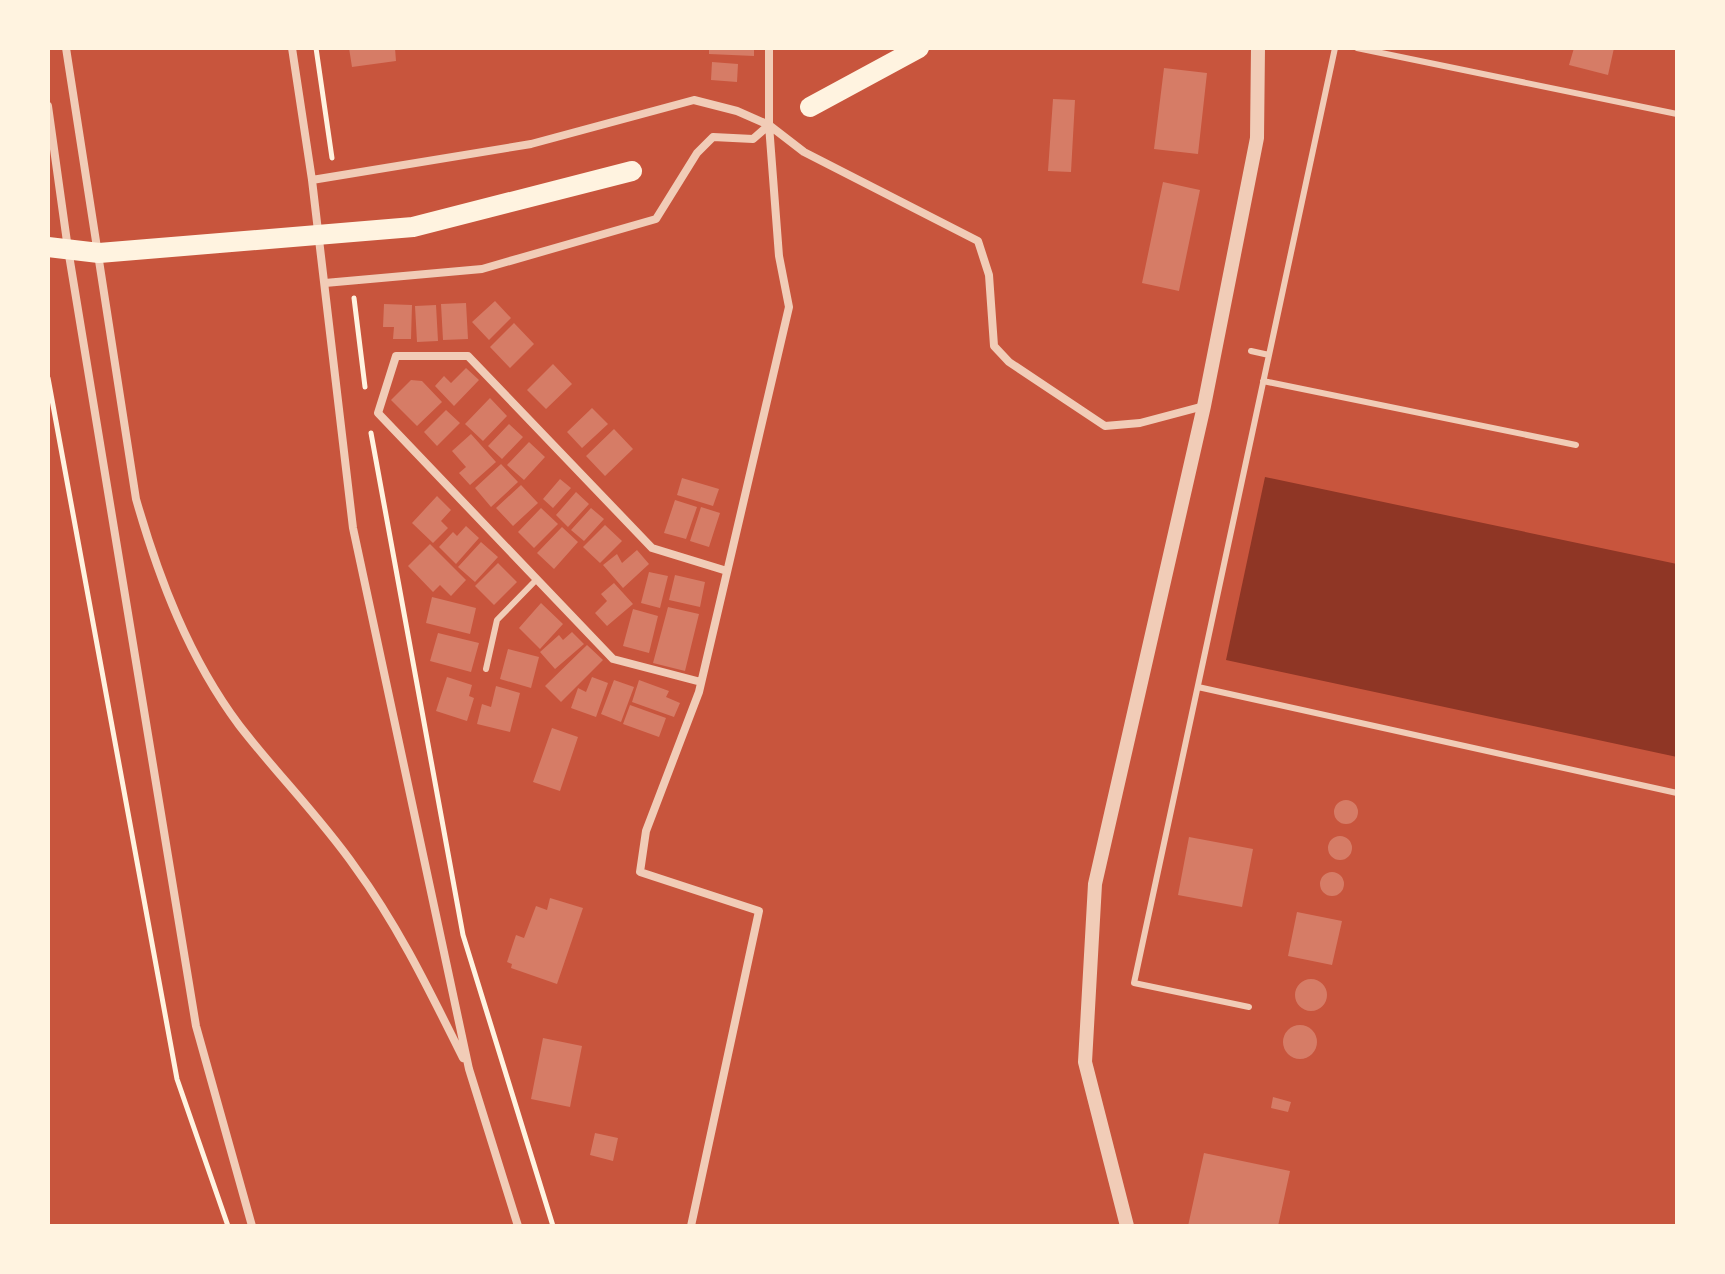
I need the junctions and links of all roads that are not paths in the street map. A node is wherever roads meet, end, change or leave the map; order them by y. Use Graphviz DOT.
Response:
graph roads {
  1 [pos="66,48"];
  2 [pos="292,48"];
  3 [pos="769,48"];
  4 [pos="919,48"];
  5 [pos="1258,48"];
  6 [pos="1335,48"];
  7 [pos="1357,48"];
  8 [pos="48,106"];
  9 [pos="810,107"];
  10 [pos="1677,114"];
  11 [pos="769,125"];
  12 [pos="632,171"];
  13 [pos="312,180"];
  14 [pos="58,248"];
  15 [pos="99,253"];
  16 [pos="325,283"];
  17 [pos="1251,351"];
  18 [pos="1269,355"];
  19 [pos="1263,381"];
  20 [pos="1204,406"];
  21 [pos="1576,445"];
  22 [pos="727,571"];
  23 [pos="537,579"];
  24 [pos="486,669"];
  25 [pos="701,682"];
  26 [pos="1198,687"];
  27 [pos="1677,793"];
  28 [pos="1249,1007"];
  29 [pos="469,1069"];
  30 [pos="252,1226"];
  31 [pos="518,1226"];
  32 [pos="691,1226"];
  33 [pos="1127,1226"];
  1 -- 15 [label="street"];
  2 -- 13 [label="street"];
  3 -- 11 [label="street"];
  4 -- 9 [label="main road"];
  5 -- 20 [label="street"];
  6 -- 18 [label="lane"];
  7 -- 10 [label="lane"];
  8 -- 14 [label="street"];
  11 -- 13 [label="street"];
  11 -- 16 [label="street"];
  11 -- 20 [label="street"];
  11 -- 22 [label="street"];
  12 -- 15 [label="main road"];
  13 -- 16 [label="street"];
  14 -- 15 [label="main road"];
  14 -- 30 [label="street"];
  15 -- 29 [label="street"];
  16 -- 29 [label="street"];
  17 -- 18 [label="lane"];
  18 -- 19 [label="lane"];
  19 -- 21 [label="lane"];
  19 -- 26 [label="lane"];
  20 -- 33 [label="street"];
  22 -- 23 [label="street"];
  22 -- 25 [label="street"];
  23 -- 24 [label="lane"];
  23 -- 25 [label="street"];
  25 -- 32 [label="street"];
  26 -- 27 [label="lane"];
  26 -- 28 [label="lane"];
  29 -- 31 [label="street"];
}
